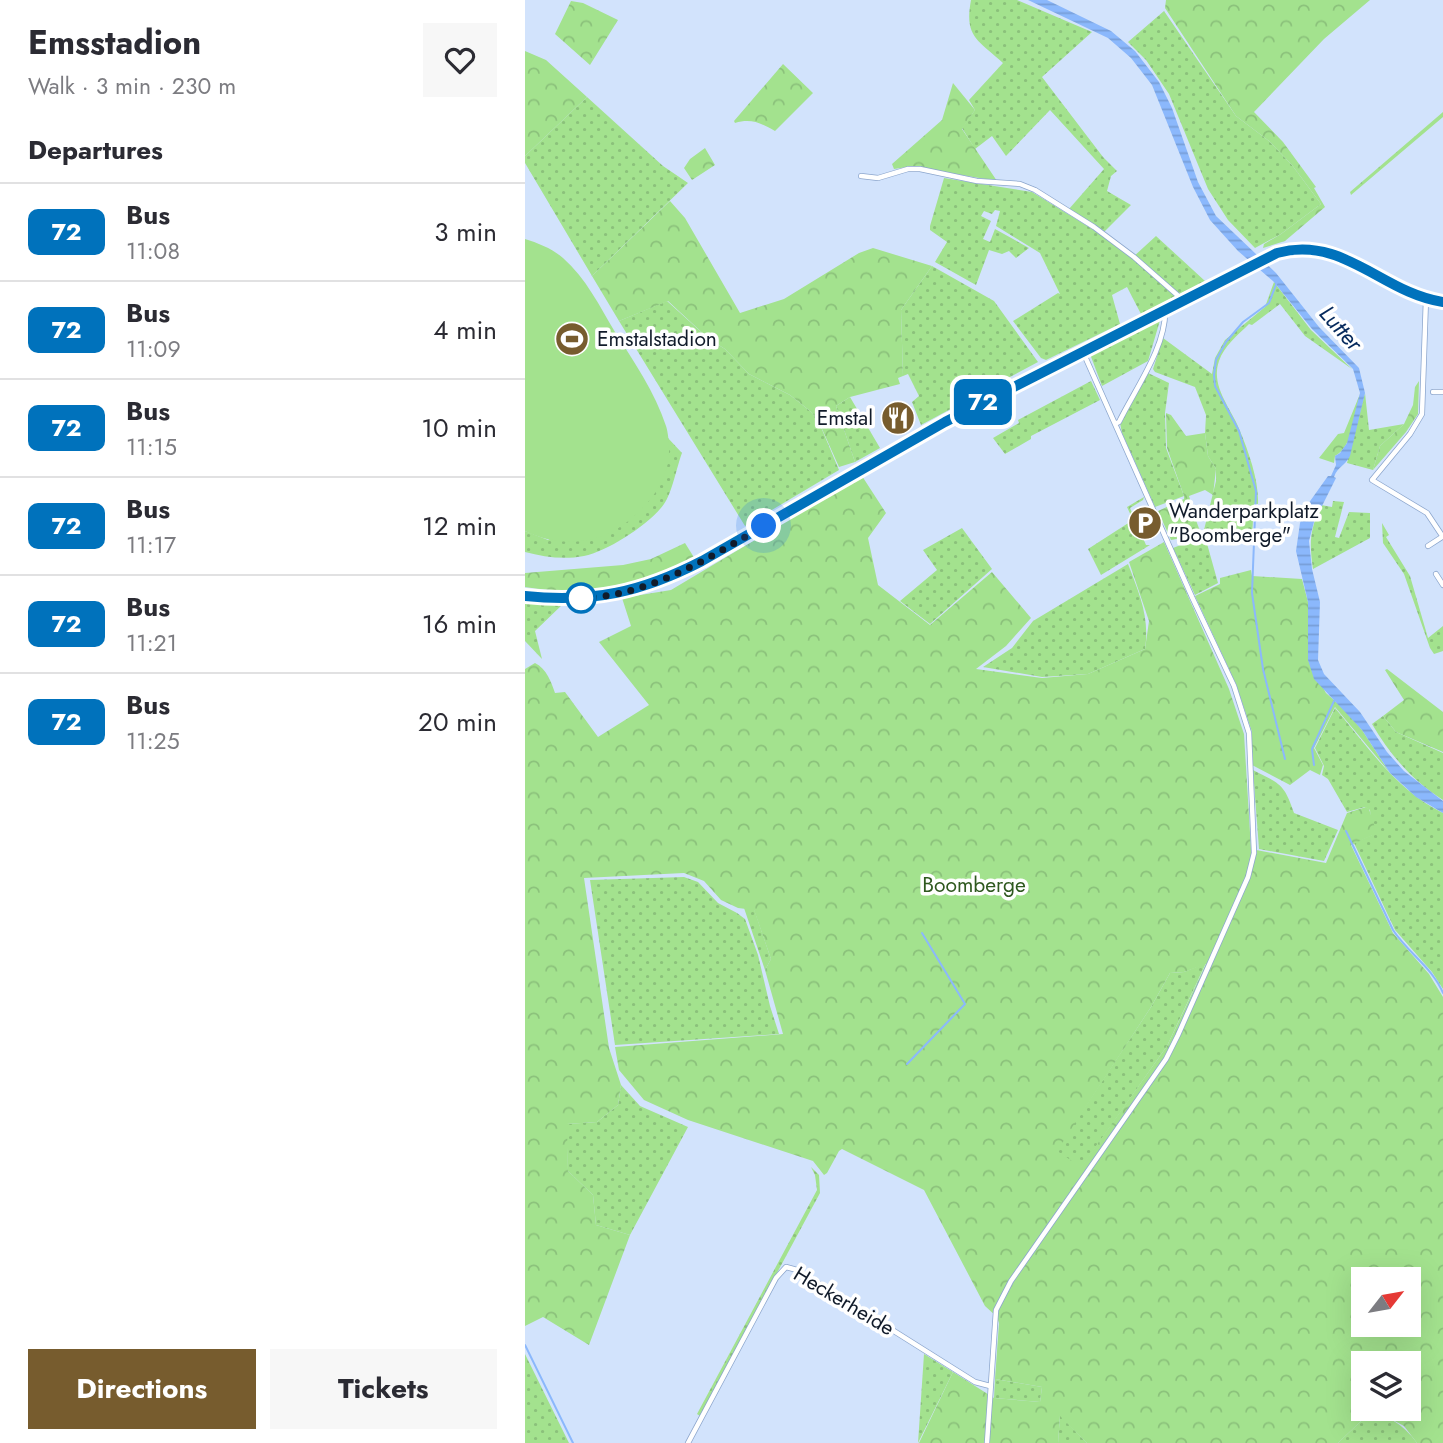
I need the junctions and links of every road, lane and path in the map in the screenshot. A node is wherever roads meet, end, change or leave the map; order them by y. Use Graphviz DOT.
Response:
graph roads {
  1 [pos="861,176"];
  2 [pos="1426,298"];
  3 [pos="1183,300"];
  4 [pos="1443,302"];
  5 [pos="1165,309"];
  6 [pos="1082,351"];
  7 [pos="1433,392"];
  8 [pos="1443,392"];
  9 [pos="1115,424"];
  10 [pos="1442,537"];
  11 [pos="1428,546"];
  12 [pos="1436,574"];
  13 [pos="1443,585"];
  14 [pos="525,596"];
  15 [pos="990,1386"];
  16 [pos="688,1443"];
  17 [pos="987,1443"];
  1 -- 3 [label="street"];
  2 -- 3 [label="street"];
  2 -- 4 [label="street"];
  2 -- 10 [label="street"];
  3 -- 5 [label="street"];
  5 -- 6 [label="street"];
  5 -- 9 [label="street"];
  6 -- 9 [label="street"];
  6 -- 14 [label="street"];
  7 -- 8 [label="street"];
  9 -- 15 [label="street"];
  10 -- 11 [label="street"];
  12 -- 13 [label="street"];
  15 -- 16 [label="street, Heckerheide"];
  15 -- 17 [label="street"];
}
